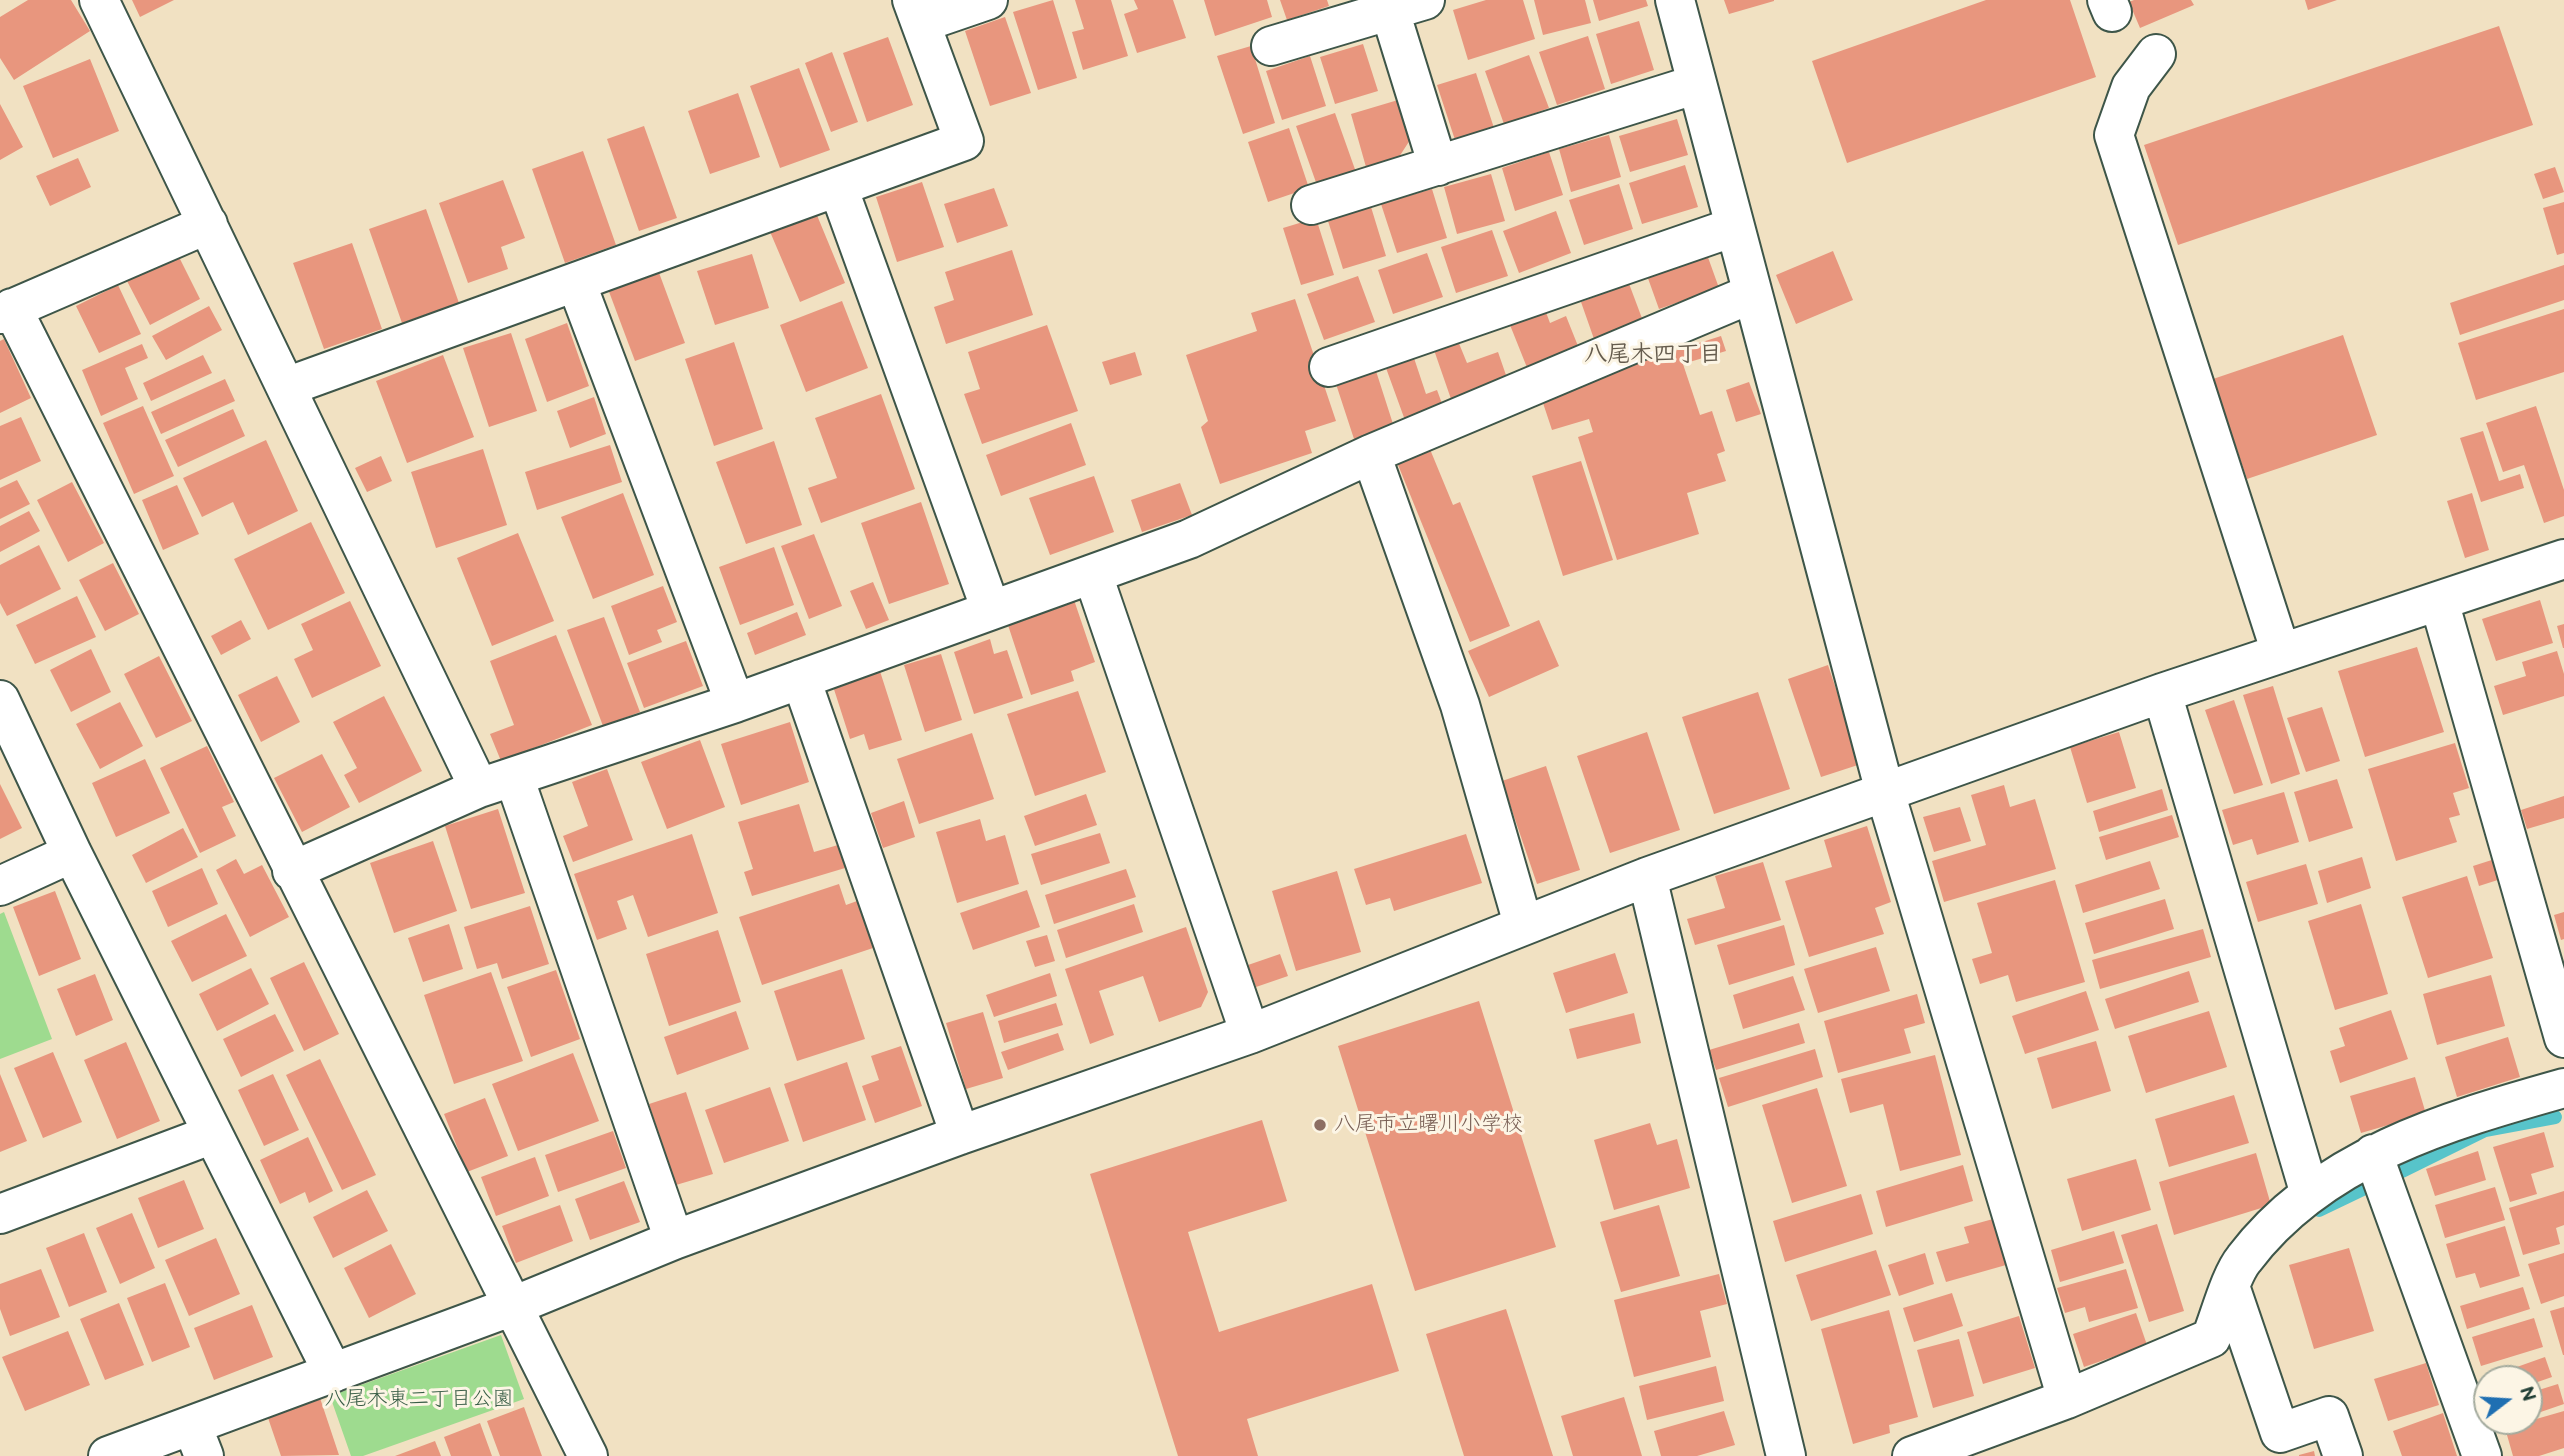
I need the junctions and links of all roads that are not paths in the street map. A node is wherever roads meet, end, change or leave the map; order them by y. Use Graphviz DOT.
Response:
graph roads {
  1 [pos="99,0"];
  2 [pos="988,0"];
  3 [pos="1675,0"];
  4 [pos="1407,5"];
  5 [pos="916,12"];
  6 [pos="1271,46"];
  7 [pos="2155,54"];
  8 [pos="1697,85"];
  9 [pos="1438,166"];
  10 [pos="838,187"];
  11 [pos="1311,205"];
  12 [pos="208,224"];
  13 [pos="1734,227"];
  14 [pos="576,282"];
  15 [pos="1751,293"];
  16 [pos="6,311"];
  17 [pos="1329,367"];
  18 [pos="286,387"];
  19 [pos="1371,454"];
  20 [pos="2564,559"];
  21 [pos="1093,575"];
  22 [pos="2439,601"];
  23 [pos="991,610"];
  24 [pos="2281,653"];
  25 [pos="801,679"];
  26 [pos="2162,693"];
  27 [pos="0,700"];
  28 [pos="735,703"];
  29 [pos="497,782"];
  30 [pos="1885,792"];
  31 [pos="72,853"];
  32 [pos="292,871"];
  33 [pos="1647,877"];
  34 [pos="0,886"];
  35 [pos="1523,925"];
  36 [pos="1250,1034"];
  37 [pos="2564,1038"];
  38 [pos="2564,1088"];
  39 [pos="213,1134"];
  40 [pos="960,1135"];
  41 [pos="2373,1154"];
  42 [pos="2309,1191"];
  43 [pos="0,1214"];
  44 [pos="674,1240"];
  45 [pos="2231,1289"];
  46 [pos="513,1306"];
  47 [pos="333,1373"];
  48 [pos="2067,1399"];
  49 [pos="198,1440"];
  50 [pos="108,1456"];
  51 [pos="588,1456"];
  52 [pos="1786,1456"];
  53 [pos="1912,1456"];
  54 [pos="2343,1456"];
  55 [pos="2482,1456"];
  1 -- 12 [label="street"];
  2 -- 5 [label="street"];
  3 -- 8 [label="street"];
  4 -- 6 [label="street"];
  4 -- 9 [label="street"];
  5 -- 10 [label="street"];
  7 -- 24 [label="street"];
  8 -- 9 [label="street"];
  8 -- 13 [label="street"];
  9 -- 11 [label="street"];
  10 -- 14 [label="street"];
  10 -- 23 [label="street"];
  12 -- 16 [label="street"];
  12 -- 18 [label="street"];
  13 -- 15 [label="street"];
  13 -- 17 [label="street"];
  14 -- 18 [label="street"];
  14 -- 28 [label="street"];
  15 -- 19 [label="street"];
  15 -- 30 [label="street"];
  16 -- 32 [label="street"];
  18 -- 29 [label="street"];
  19 -- 21 [label="street"];
  19 -- 35 [label="street"];
  20 -- 22 [label="street"];
  21 -- 23 [label="street"];
  21 -- 36 [label="street"];
  22 -- 24 [label="street"];
  22 -- 37 [label="street"];
  23 -- 25 [label="street"];
  24 -- 26 [label="street"];
  25 -- 28 [label="street"];
  25 -- 40 [label="street"];
  26 -- 30 [label="street"];
  26 -- 42 [label="street"];
  27 -- 31 [label="street"];
  28 -- 29 [label="street"];
  29 -- 32 [label="street"];
  29 -- 44 [label="street"];
  30 -- 33 [label="street"];
  30 -- 48 [label="street"];
  31 -- 34 [label="street"];
  31 -- 39 [label="street"];
  32 -- 46 [label="street"];
  33 -- 35 [label="street"];
  33 -- 52 [label="street"];
  35 -- 36 [label="street"];
  36 -- 40 [label="street"];
  38 -- 41 [label="street"];
  39 -- 43 [label="street"];
  39 -- 47 [label="street"];
  40 -- 44 [label="street"];
  41 -- 42 [label="street"];
  41 -- 55 [label="street"];
  42 -- 45 [label="street"];
  44 -- 46 [label="street"];
  45 -- 48 [label="street"];
  45 -- 54 [label="street"];
  46 -- 47 [label="street"];
  46 -- 51 [label="street"];
  47 -- 49 [label="street"];
  48 -- 53 [label="street"];
  49 -- 50 [label="street"];
}
